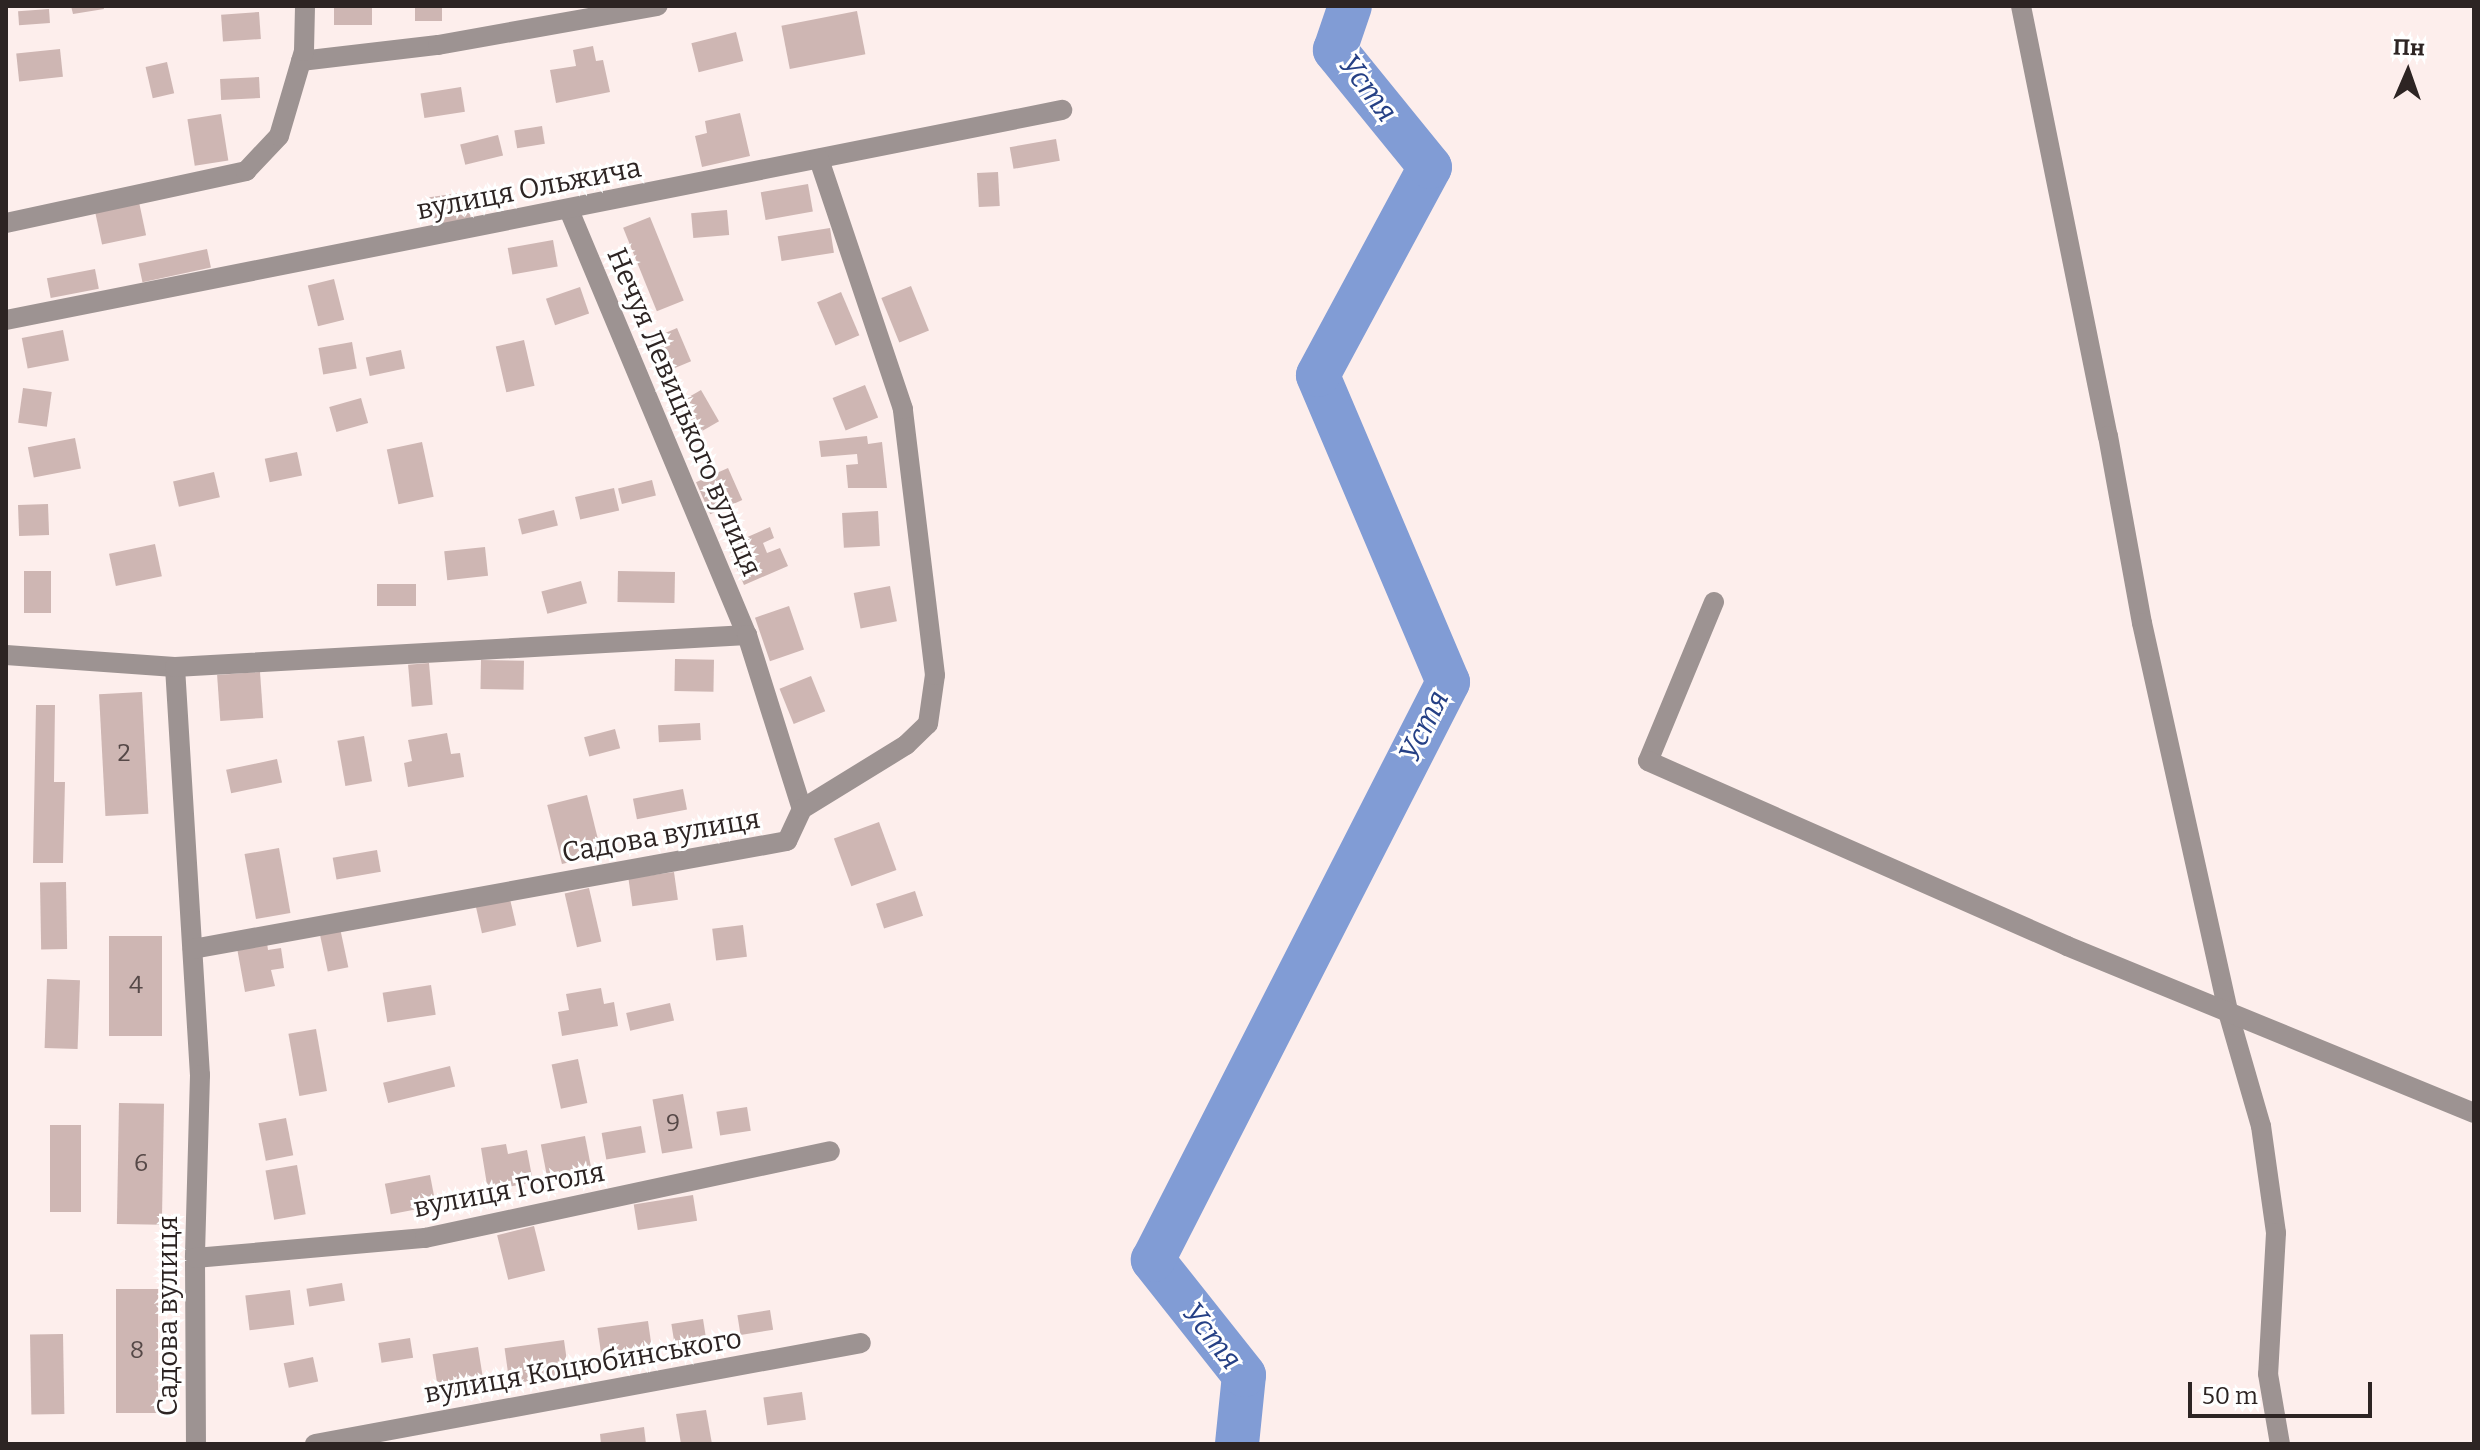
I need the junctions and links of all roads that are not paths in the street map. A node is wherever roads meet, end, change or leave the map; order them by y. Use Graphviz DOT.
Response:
graph roads {
  1 [pos="305,6"];
  2 [pos="658,6"];
  3 [pos="2021,6"];
  4 [pos="301,61"];
  5 [pos="1062,110"];
  6 [pos="819,159"];
  7 [pos="569,210"];
  8 [pos="6,223"];
  9 [pos="6,320"];
  10 [pos="1714,602"];
  11 [pos="747,635"];
  12 [pos="6,655"];
  13 [pos="175,667"];
  14 [pos="802,809"];
  15 [pos="193,949"];
  16 [pos="2228,1012"];
  17 [pos="2474,1113"];
  18 [pos="830,1151"];
  19 [pos="195,1258"];
  20 [pos="861,1343"];
  21 [pos="196,1444"];
  22 [pos="315,1444"];
  23 [pos="2280,1444"];
  1 -- 4 [label="street"];
  2 -- 4 [label="street"];
  3 -- 16 [label="street"];
  4 -- 8 [label="street"];
  5 -- 6 [label="street, вулиця Ольжича"];
  6 -- 7 [label="street, вулиця Ольжича"];
  6 -- 14 [label="street"];
  7 -- 9 [label="street, вулиця Ольжича"];
  7 -- 11 [label="street, Нечуя Левицького вулиця"];
  10 -- 16 [label="street"];
  11 -- 13 [label="street"];
  11 -- 14 [label="street, Садова вулиця"];
  12 -- 13 [label="street"];
  13 -- 15 [label="street, Садова вулиця"];
  14 -- 15 [label="street, Садова вулиця"];
  15 -- 19 [label="street, Садова вулиця"];
  16 -- 17 [label="street"];
  16 -- 23 [label="street"];
  18 -- 19 [label="street, вулиця Гоголя"];
  19 -- 21 [label="street, Садова вулиця"];
  20 -- 22 [label="street, вулиця Коцюбинського"];
}
